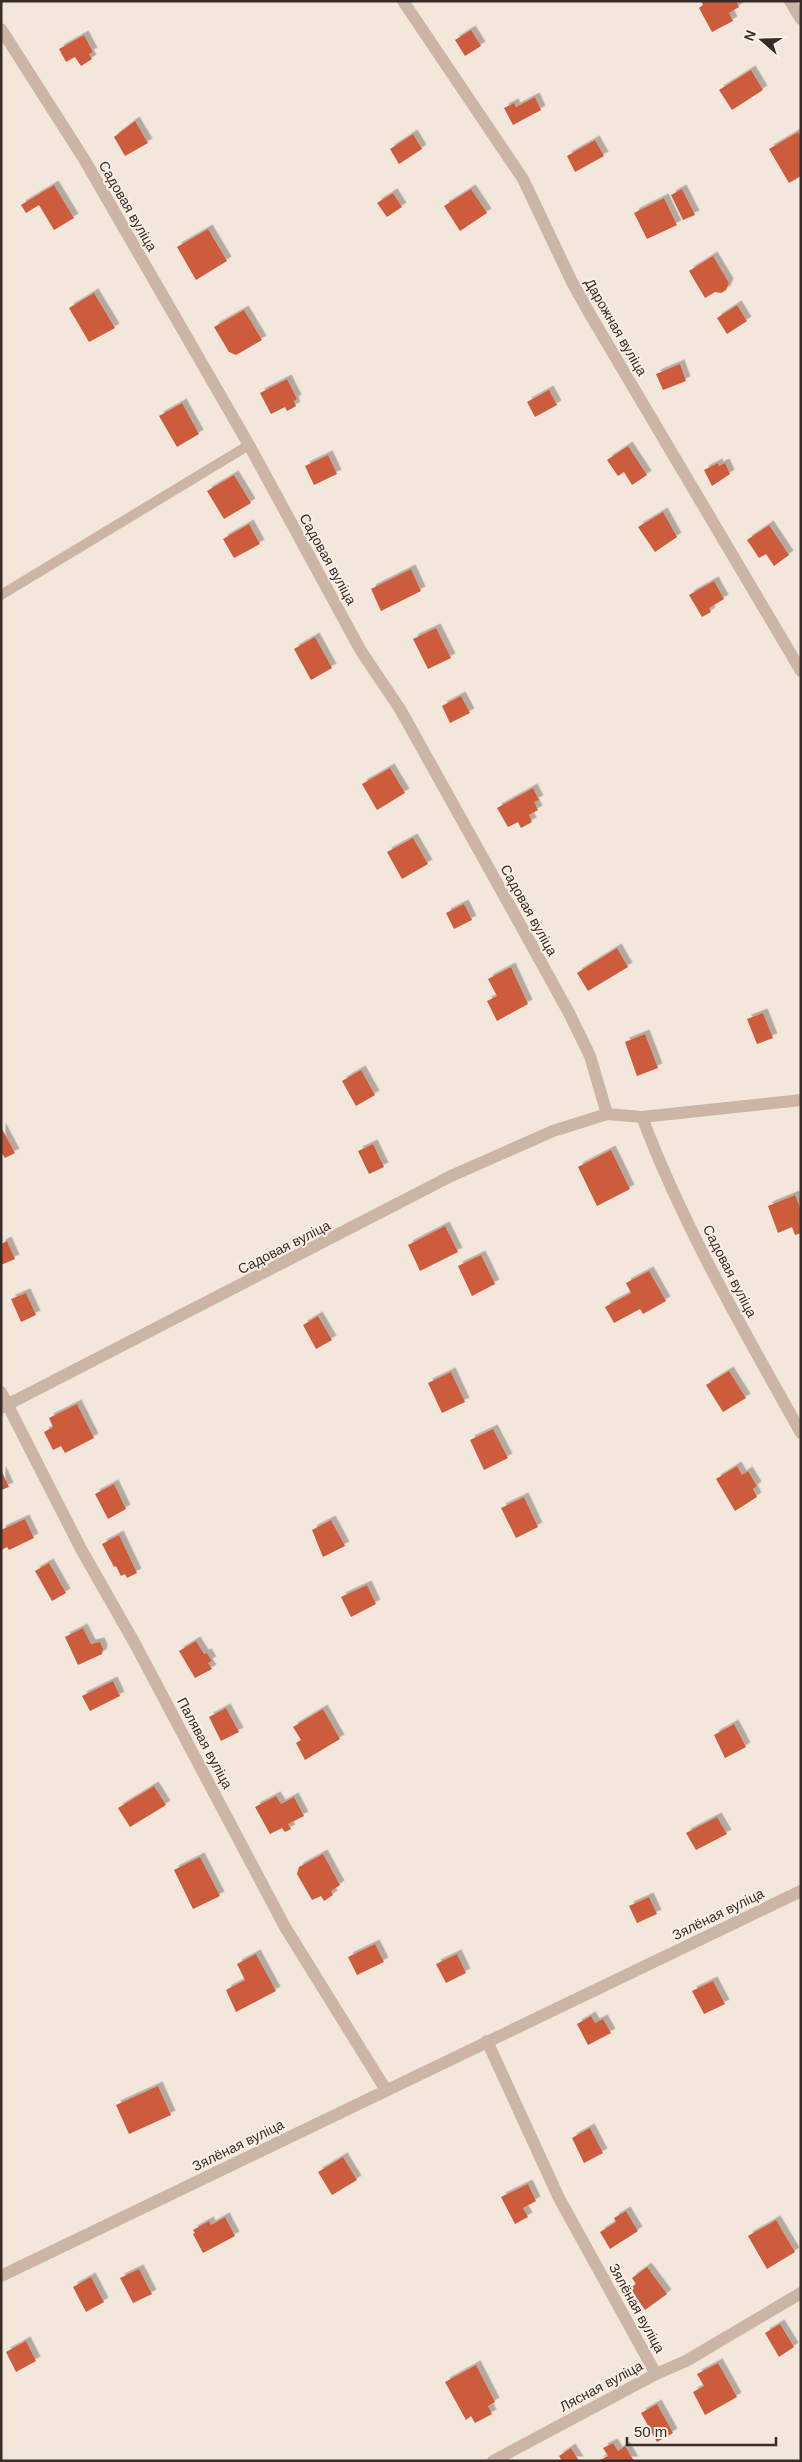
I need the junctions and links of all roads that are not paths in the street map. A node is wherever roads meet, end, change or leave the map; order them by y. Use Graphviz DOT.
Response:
graph roads {
  1 [pos="403,1"];
  2 [pos="790,1"];
  3 [pos="801,19"];
  4 [pos="1,29"];
  5 [pos="249,445"];
  6 [pos="1,595"];
  7 [pos="801,671"];
  8 [pos="801,1100"];
  9 [pos="607,1114"];
  10 [pos="642,1117"];
  11 [pos="1,1392"];
  12 [pos="4,1407"];
  13 [pos="801,1433"];
  14 [pos="801,1891"];
  15 [pos="487,2041"];
  16 [pos="386,2090"];
  17 [pos="1,2276"];
  18 [pos="801,2293"];
  19 [pos="656,2374"];
  20 [pos="493,2461"];
  1 -- 7 [label="street, Дарожная вуліца"];
  2 -- 3 [label="street"];
  4 -- 5 [label="street, Садовая вуліца"];
  5 -- 6 [label="lane"];
  5 -- 9 [label="street, Садовая вуліца"];
  8 -- 10 [label="street, Садовая вуліца"];
  9 -- 10 [label="street, Садовая вуліца"];
  9 -- 12 [label="street, Садовая вуліца"];
  10 -- 13 [label="street, Садовая вуліца"];
  11 -- 12 [label="street, Палявая вуліца"];
  12 -- 16 [label="street, Палявая вуліца"];
  14 -- 15 [label="street, Зялёная вуліца"];
  15 -- 16 [label="street, Зялёная вуліца"];
  15 -- 19 [label="street, Зялёная вуліца"];
  16 -- 17 [label="street, Зялёная вуліца"];
  18 -- 19 [label="street, Лясная вуліца"];
  19 -- 20 [label="street, Лясная вуліца"];
}
